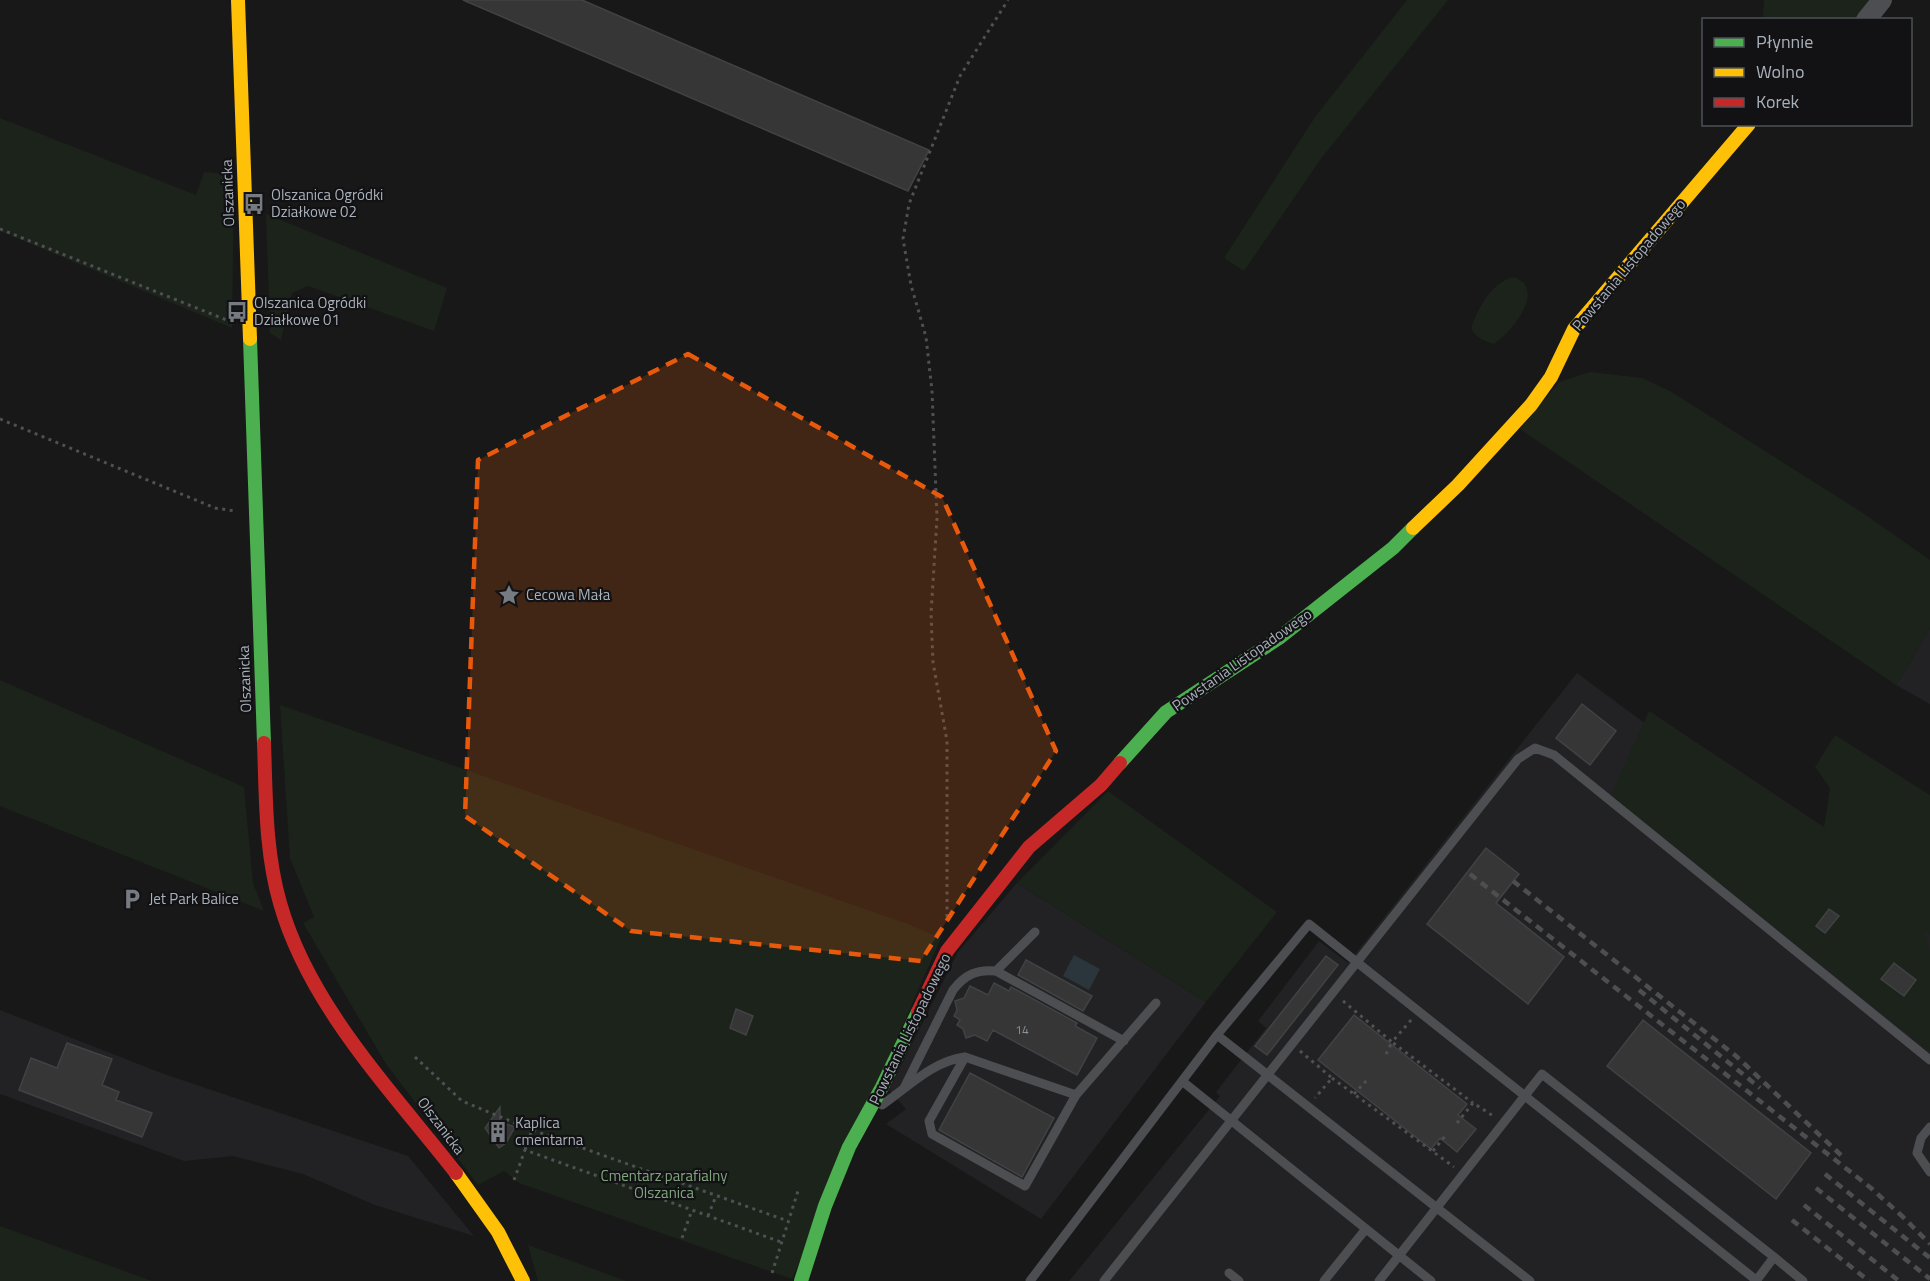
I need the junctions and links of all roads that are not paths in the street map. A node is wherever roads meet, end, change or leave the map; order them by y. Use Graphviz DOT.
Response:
graph roads {
  1 [pos="238,0"];
  2 [pos="1882,0"];
  3 [pos="1868,18"];
  4 [pos="1747,126"];
  5 [pos="1035,932"];
  6 [pos="1356,961"];
  7 [pos="996,971"];
  8 [pos="1156,1003"];
  9 [pos="1217,1035"];
  10 [pos="1124,1041"];
  11 [pos="965,1057"];
  12 [pos="1930,1060"];
  13 [pos="1267,1074"];
  14 [pos="1182,1081"];
  15 [pos="904,1089"];
  16 [pos="1076,1095"];
  17 [pos="1524,1096"];
  18 [pos="867,1116"];
  19 [pos="1231,1120"];
  20 [pos="1930,1127"];
  21 [pos="1930,1172"];
  22 [pos="1437,1207"];
  23 [pos="1365,1230"];
  24 [pos="1398,1256"];
  25 [pos="1774,1257"];
  26 [pos="1229,1273"];
  27 [pos="523,1281"];
  28 [pos="801,1281"];
  29 [pos="1030,1281"];
  30 [pos="1104,1281"];
  31 [pos="1239,1281"];
  32 [pos="1324,1281"];
  33 [pos="1379,1281"];
  34 [pos="1431,1281"];
  35 [pos="1530,1281"];
  36 [pos="1756,1281"];
  37 [pos="1803,1281"];
  1 -- 27 [label="street, Olszanicka"];
  2 -- 3 [label="street"];
  4 -- 18 [label="street, Powstania Listopadowego"];
  5 -- 7 [label="lane"];
  6 -- 9 [label="lane"];
  6 -- 12 [label="lane"];
  6 -- 13 [label="lane"];
  6 -- 17 [label="lane"];
  7 -- 10 [label="lane"];
  7 -- 15 [label="lane"];
  8 -- 10 [label="lane"];
  9 -- 13 [label="lane"];
  9 -- 14 [label="lane"];
  10 -- 16 [label="lane"];
  11 -- 15 [label="lane"];
  11 -- 16 [label="lane"];
  11 -- 16 [label="lane"];
  13 -- 19 [label="lane"];
  13 -- 22 [label="lane"];
  14 -- 19 [label="lane"];
  14 -- 29 [label="lane"];
  15 -- 18 [label="lane"];
  17 -- 22 [label="lane"];
  17 -- 25 [label="lane"];
  17 -- 36 [label="lane"];
  18 -- 28 [label="street, Powstania Listopadowego"];
  19 -- 23 [label="lane"];
  19 -- 30 [label="lane"];
  20 -- 21 [label="lane"];
  22 -- 24 [label="lane"];
  22 -- 35 [label="lane"];
  23 -- 24 [label="lane"];
  23 -- 32 [label="lane"];
  24 -- 33 [label="lane"];
  24 -- 34 [label="lane"];
  25 -- 36 [label="lane"];
  25 -- 37 [label="lane"];
  26 -- 31 [label="lane"];
}
